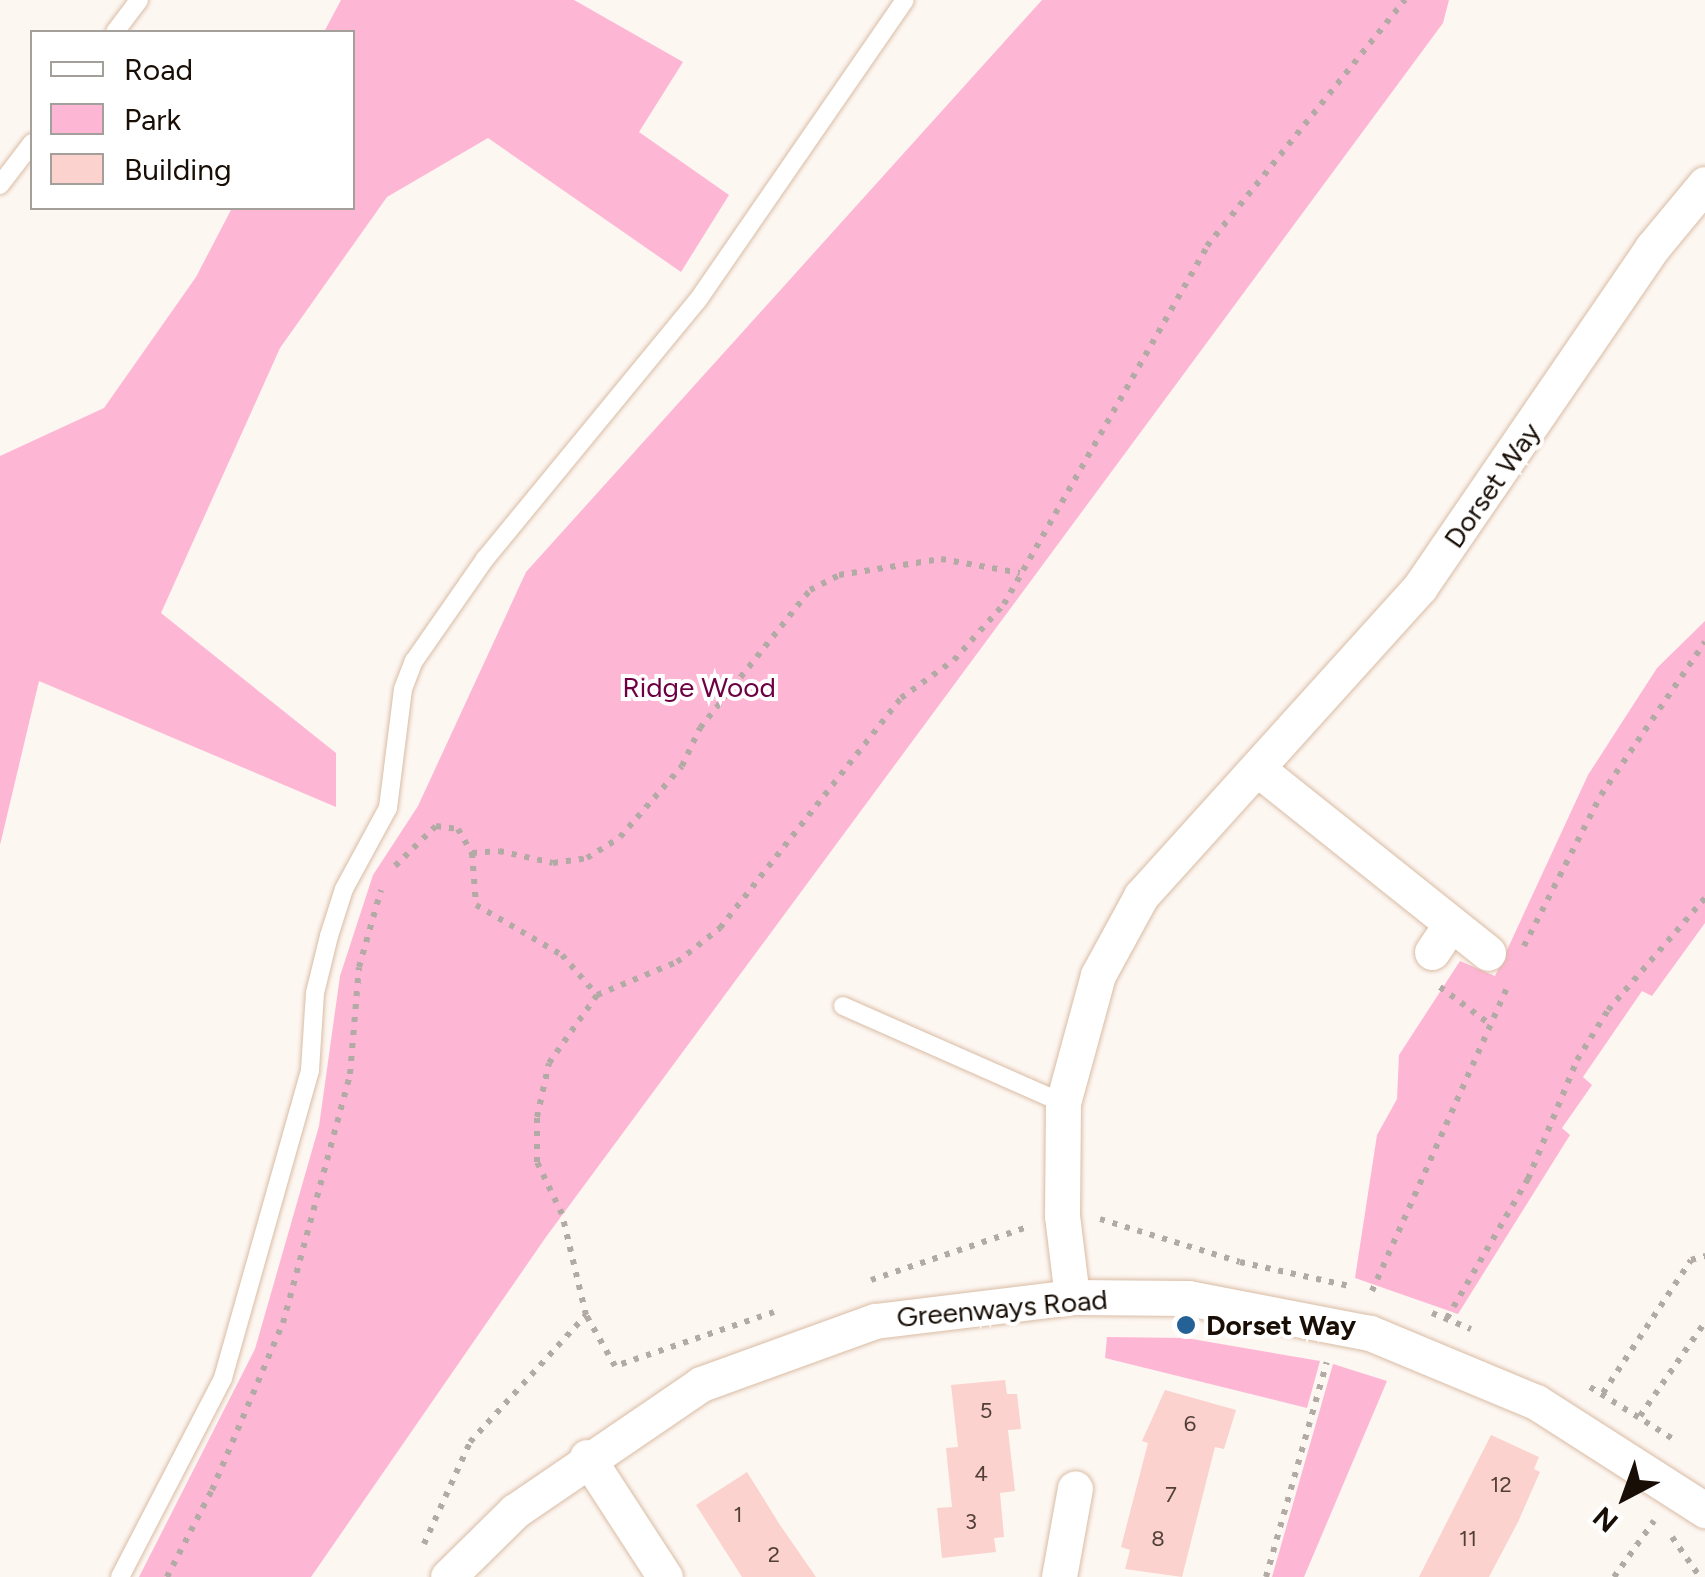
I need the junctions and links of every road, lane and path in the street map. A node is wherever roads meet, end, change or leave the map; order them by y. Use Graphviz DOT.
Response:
graph roads {
  1 [pos="139,0"];
  2 [pos="905,0"];
  3 [pos="1405,0"];
  4 [pos="116,30"];
  5 [pos="30,146"];
  6 [pos="1705,184"];
  7 [pos="0,185"];
  8 [pos="1020,573"];
  9 [pos="1260,770"];
  10 [pos="436,826"];
  11 [pos="472,852"];
  12 [pos="1705,898"];
  13 [pos="1440,940"];
  14 [pos="1488,953"];
  15 [pos="597,995"];
  16 [pos="843,1006"];
  17 [pos="1491,1024"];
  18 [pos="1063,1103"];
  19 [pos="1705,1256"];
  20 [pos="1072,1296"];
  21 [pos="586,1316"];
  22 [pos="1447,1318"];
  23 [pos="1705,1322"];
  24 [pos="1338,1324"];
  25 [pos="615,1366"];
  26 [pos="1602,1393"];
  27 [pos="1640,1416"];
  28 [pos="587,1458"];
  29 [pos="1076,1488"];
  30 [pos="1705,1510"];
  31 [pos="414,1562"];
  32 [pos="120,1577"];
  33 [pos="448,1577"];
  34 [pos="665,1577"];
  35 [pos="1059,1577"];
  36 [pos="1266,1577"];
  37 [pos="1614,1577"];
  38 [pos="1700,1577"];
  1 -- 4 [label="lane"];
  2 -- 32 [label="lane"];
  3 -- 8 [label="path"];
  5 -- 7 [label="lane"];
  6 -- 9 [label="street, Dorset Way"];
  8 -- 11 [label="path"];
  8 -- 15 [label="path"];
  9 -- 13 [label="street"];
  9 -- 18 [label="street, Dorset Way"];
  10 -- 11 [label="path"];
  11 -- 15 [label="path"];
  12 -- 22 [label="path"];
  13 -- 14 [label="street"];
  13 -- 17 [label="path"];
  15 -- 21 [label="path"];
  16 -- 18 [label="lane"];
  18 -- 20 [label="street, Dorset Way"];
  19 -- 26 [label="path"];
  20 -- 24 [label="street, Greenways Road"];
  20 -- 28 [label="street, Greenways Road"];
  21 -- 25 [label="path"];
  21 -- 31 [label="path"];
  23 -- 27 [label="path"];
  24 -- 30 [label="street, Greenways Road"];
  24 -- 36 [label="path"];
  28 -- 33 [label="street, Greenways Road"];
  28 -- 34 [label="street"];
  29 -- 35 [label="street"];
  37 -- 38 [label="path"];
}
